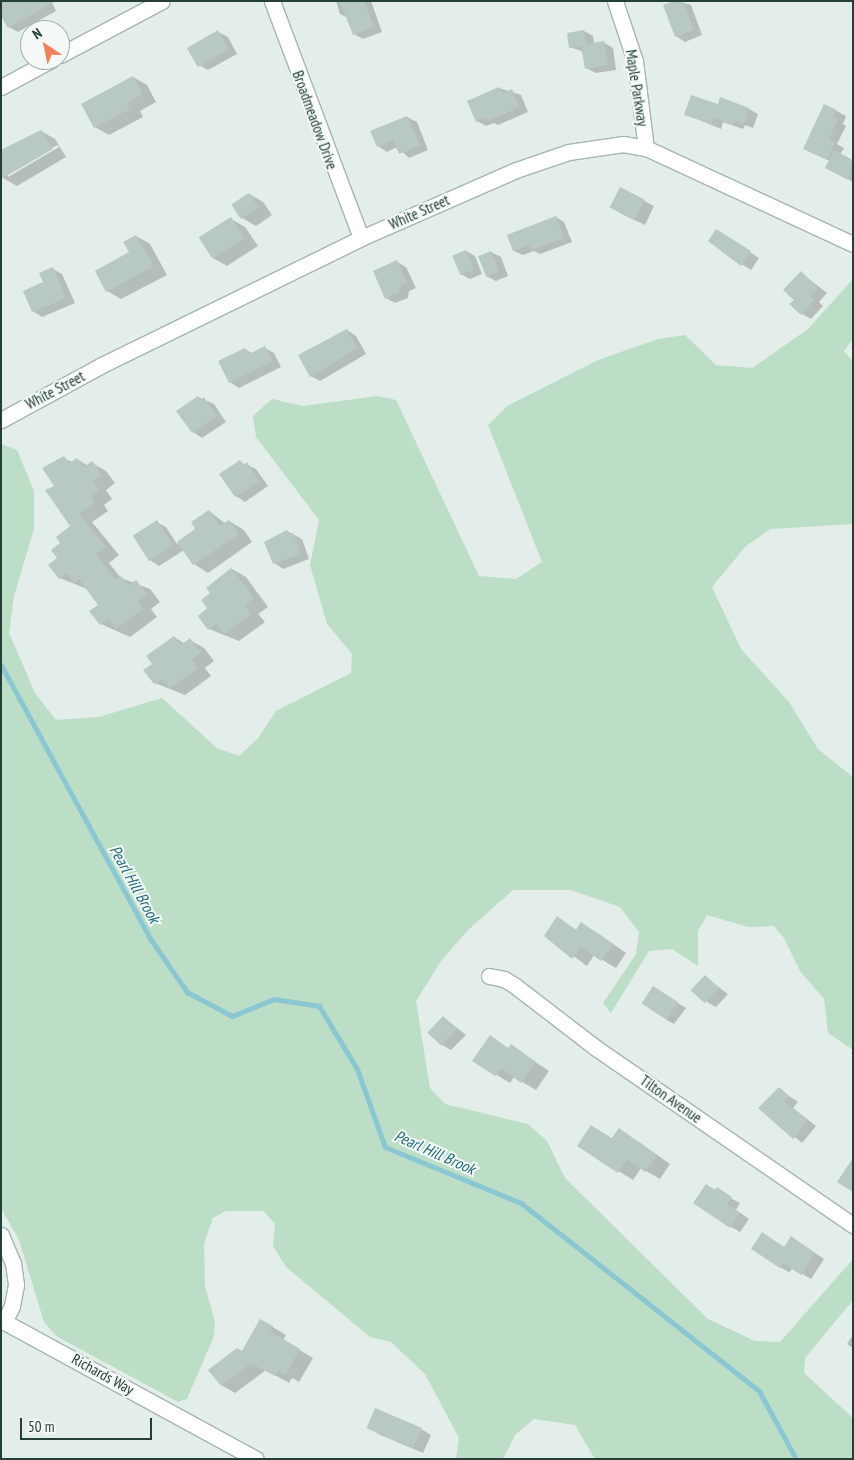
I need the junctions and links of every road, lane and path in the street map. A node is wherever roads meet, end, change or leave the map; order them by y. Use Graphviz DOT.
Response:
graph roads {
  1 [pos="162,1"];
  2 [pos="272,1"];
  3 [pos="615,1"];
  4 [pos="70,51"];
  5 [pos="33,70"];
  6 [pos="1,87"];
  7 [pos="646,148"];
  8 [pos="361,238"];
  9 [pos="853,244"];
  10 [pos="1,420"];
  11 [pos="489,976"];
  12 [pos="853,1225"];
  13 [pos="1,1235"];
  14 [pos="3,1321"];
  15 [pos="256,1459"];
  1 -- 4 [label="street"];
  2 -- 8 [label="street, Broadmeadow Drive"];
  3 -- 7 [label="street, Maple Parkway"];
  5 -- 6 [label="street"];
  7 -- 8 [label="street, White Street"];
  7 -- 9 [label="street, White Street"];
  8 -- 10 [label="street, White Street"];
  11 -- 12 [label="street, Tilton Avenue"];
  13 -- 14 [label="street"];
  14 -- 15 [label="street, Richards Way"];
}
